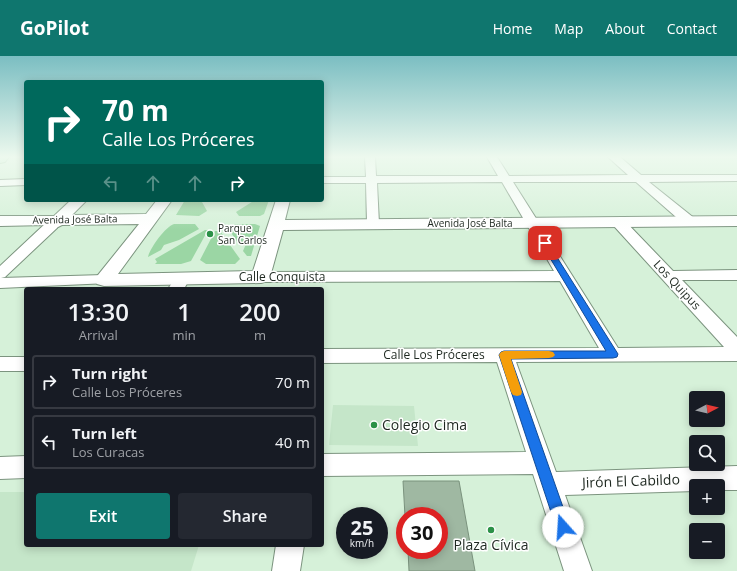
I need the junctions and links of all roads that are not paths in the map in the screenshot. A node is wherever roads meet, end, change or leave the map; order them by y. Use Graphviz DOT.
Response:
graph roads {
  1 [pos="371,181"];
  2 [pos="506,181"];
  3 [pos="641,181"];
  4 [pos="24,182"];
  5 [pos="0,183"];
  6 [pos="78,202"];
  7 [pos="163,202"];
  8 [pos="282,202"];
  9 [pos="737,214"];
  10 [pos="685,218"];
  11 [pos="530,219"];
  12 [pos="373,220"];
  13 [pos="0,221"];
  14 [pos="277,221"];
  15 [pos="56,222"];
  16 [pos="148,222"];
  17 [pos="618,222"];
  18 [pos="737,222"];
  19 [pos="0,226"];
  20 [pos="0,274"];
  21 [pos="737,275"];
  22 [pos="565,276"];
  23 [pos="668,276"];
  24 [pos="261,277"];
  25 [pos="104,280"];
  26 [pos="0,283"];
  27 [pos="179,284"];
  28 [pos="737,349"];
  29 [pos="613,354"];
  30 [pos="737,354"];
  31 [pos="504,355"];
  32 [pos="324,356"];
  33 [pos="0,364"];
  34 [pos="24,364"];
  35 [pos="324,465"];
  36 [pos="24,467"];
  37 [pos="0,468"];
  38 [pos="544,473"];
  39 [pos="737,478"];
  40 [pos="290,547"];
  41 [pos="286,571"];
  42 [pos="578,571"];
  1 -- 12 [label="street"];
  2 -- 11 [label="street"];
  3 -- 10 [label="street"];
  4 -- 5 [label="street"];
  6 -- 15 [label="street"];
  7 -- 16 [label="street"];
  8 -- 14 [label="street"];
  9 -- 10 [label="street, Avenida José Balta"];
  10 -- 11 [label="street, Avenida José Balta"];
  10 -- 17 [label="street, Avenida José Balta"];
  10 -- 18 [label="street, Avenida José Balta"];
  11 -- 12 [label="street, Avenida José Balta"];
  11 -- 17 [label="street, Avenida José Balta"];
  11 -- 22 [label="street"];
  12 -- 14 [label="street, Avenida José Balta"];
  13 -- 15 [label="street, Avenida José Balta"];
  14 -- 24 [label="street"];
  15 -- 16 [label="street, Avenida José Balta"];
  15 -- 19 [label="street, Avenida José Balta"];
  15 -- 20 [label="street"];
  16 -- 25 [label="street"];
  17 -- 23 [label="street, Los Quipus"];
  21 -- 23 [label="street"];
  22 -- 24 [label="street, Calle Conquista"];
  22 -- 29 [label="street"];
  23 -- 28 [label="street, Los Quipus"];
  24 -- 27 [label="street, Calle Conquista"];
  25 -- 26 [label="street, Calle Conquista"];
  25 -- 27 [label="street, Calle Conquista"];
  29 -- 30 [label="street, Calle Los Próceres"];
  29 -- 31 [label="street, Calle Los Próceres"];
  31 -- 32 [label="street, Calle Los Próceres"];
  31 -- 38 [label="street"];
  33 -- 34 [label="street"];
  35 -- 38 [label="street, Jirón El Cabildo"];
  36 -- 37 [label="street"];
  38 -- 39 [label="street, Jirón El Cabildo"];
  38 -- 42 [label="street"];
  40 -- 41 [label="street"];
}
